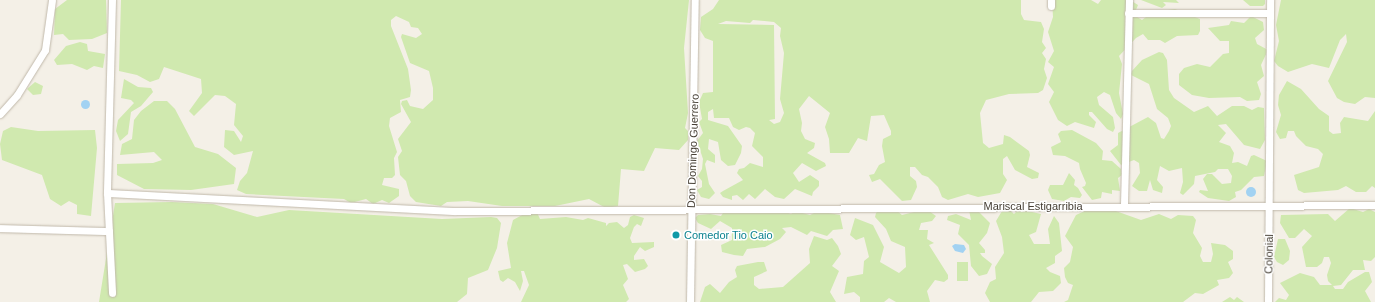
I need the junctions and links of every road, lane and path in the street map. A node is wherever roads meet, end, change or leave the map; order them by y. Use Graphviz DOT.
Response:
graph roads {
  1 [pos="52,0"];
  2 [pos="112,0"];
  3 [pos="695,0"];
  4 [pos="1129,0"];
  5 [pos="1270,0"];
  6 [pos="1270,12"];
  7 [pos="1128,13"];
  8 [pos="0,114"];
  9 [pos="107,193"];
  10 [pos="1124,205"];
  11 [pos="1269,205"];
  12 [pos="1375,205"];
  13 [pos="690,208"];
  14 [pos="0,228"];
  15 [pos="109,231"];
  16 [pos="112,293"];
  17 [pos="690,302"];
  18 [pos="1268,302"];
  1 -- 8 [label="street"];
  2 -- 9 [label="street"];
  3 -- 13 [label="street, Don Domingo Guerrero"];
  4 -- 7 [label="street"];
  5 -- 6 [label="street, Colonial"];
  6 -- 7 [label="street"];
  6 -- 11 [label="street, Colonial"];
  7 -- 10 [label="street"];
  9 -- 13 [label="street, Mariscal Estigarribia"];
  9 -- 15 [label="street"];
  10 -- 11 [label="street, Mariscal Estigarribia"];
  10 -- 13 [label="street, Mariscal Estigarribia"];
  11 -- 12 [label="street, Mariscal Estigarribia"];
  11 -- 18 [label="street, Colonial"];
  13 -- 17 [label="street, Don Domingo Guerrero"];
  14 -- 15 [label="street"];
  15 -- 16 [label="street"];
}
